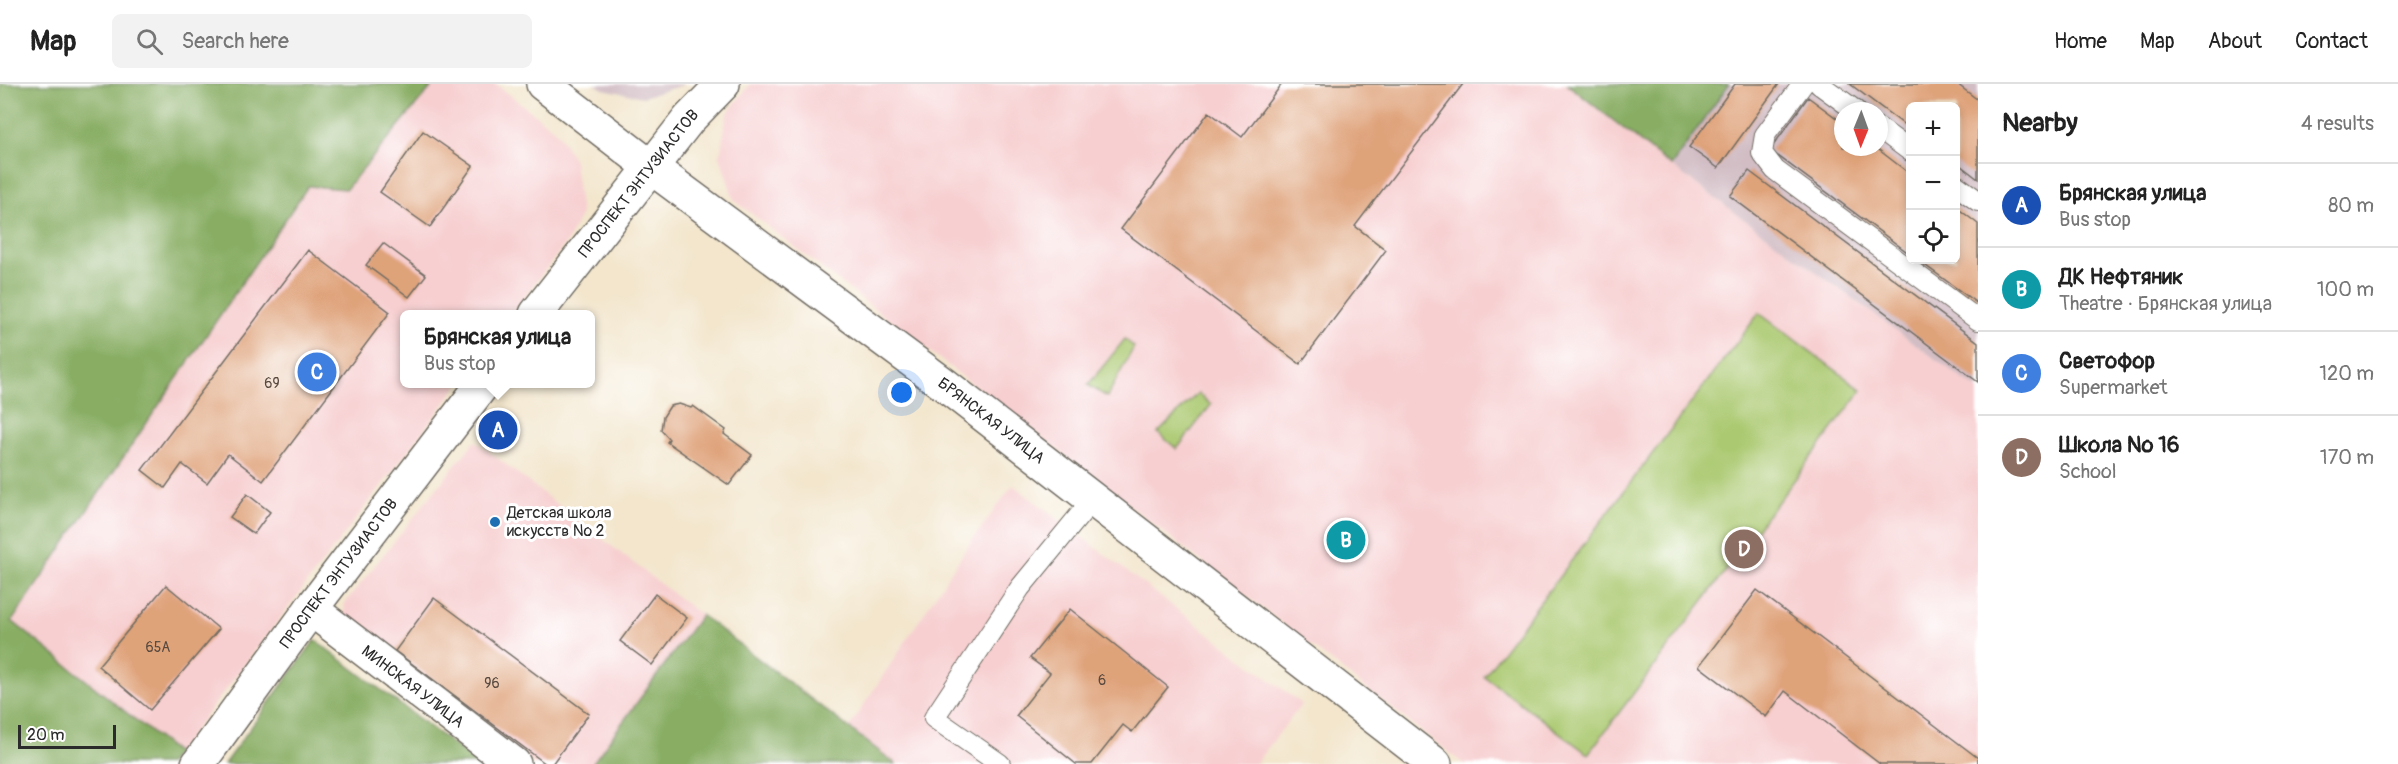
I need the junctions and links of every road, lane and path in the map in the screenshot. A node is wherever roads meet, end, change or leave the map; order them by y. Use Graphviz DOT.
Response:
graph roads {
  1 [pos="543,84"];
  2 [pos="723,84"];
  3 [pos="1803,84"];
  4 [pos="1819,84"];
  5 [pos="1844,102"];
  6 [pos="1888,134"];
  7 [pos="1906,147"];
  8 [pos="652,168"];
  9 [pos="1960,187"];
  10 [pos="1978,201"];
  11 [pos="540,310"];
  12 [pos="1978,320"];
  13 [pos="480,388"];
  14 [pos="1093,499"];
  15 [pos="311,609"];
  16 [pos="198,764"];
  17 [pos="514,764"];
  18 [pos="1000,764"];
  19 [pos="1435,764"];
  1 -- 8 [label="street, БРЯНСКАЯ УЛИЦА"];
  2 -- 8 [label="street, ПРОСПЕКТ ЭНТУЗИАСТОВ"];
  3 -- 12 [label="lane"];
  4 -- 5 [label="lane"];
  6 -- 7 [label="lane"];
  8 -- 11 [label="street, ПРОСПЕКТ ЭНТУЗИАСТОВ"];
  8 -- 14 [label="street, БРЯНСКАЯ УЛИЦА"];
  9 -- 10 [label="lane"];
  13 -- 15 [label="street, ПРОСПЕКТ ЭНТУЗИАСТОВ"];
  14 -- 18 [label="lane"];
  14 -- 19 [label="street, БРЯНСКАЯ УЛИЦА"];
  15 -- 16 [label="street, ПРОСПЕКТ ЭНТУЗИАСТОВ"];
  15 -- 17 [label="street, МИНСКАЯ УЛИЦА"];
}
